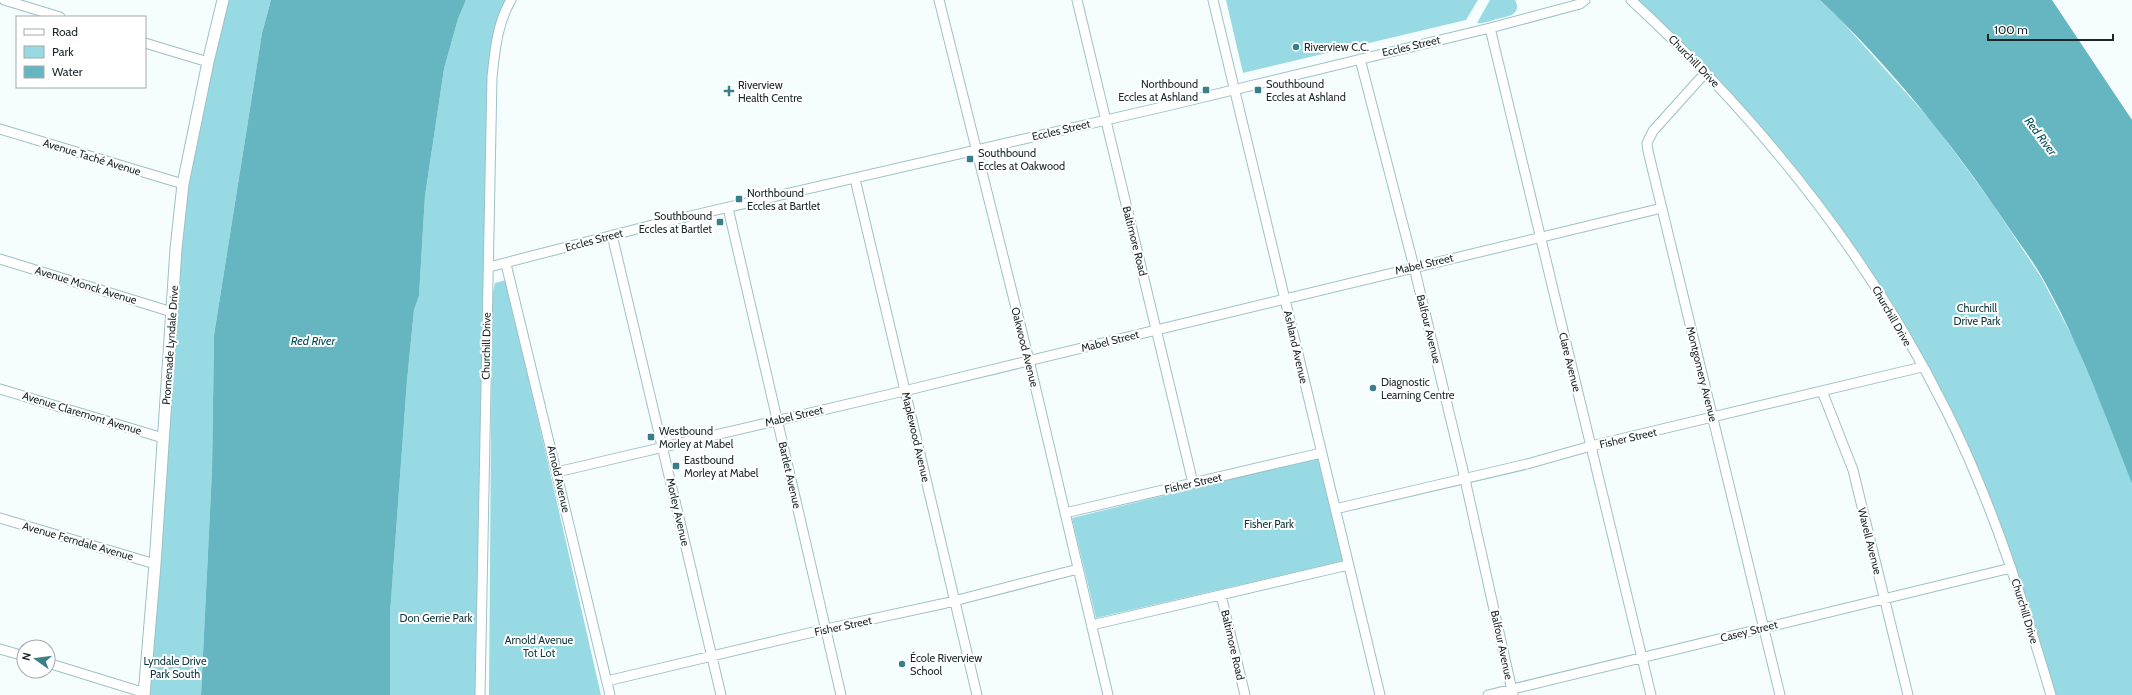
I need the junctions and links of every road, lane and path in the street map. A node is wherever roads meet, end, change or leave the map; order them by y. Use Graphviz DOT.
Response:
graph roads {
  1 [pos="4,0"];
  2 [pos="223,0"];
  3 [pos="511,0"];
  4 [pos="939,0"];
  5 [pos="1077,0"];
  6 [pos="1213,0"];
  7 [pos="1586,0"];
  8 [pos="1631,0"];
  9 [pos="57,16"];
  10 [pos="1490,28"];
  11 [pos="146,43"];
  12 [pos="1360,59"];
  13 [pos="208,62"];
  14 [pos="1706,72"];
  15 [pos="1234,89"];
  16 [pos="1105,120"];
  17 [pos="0,129"];
  18 [pos="975,149"];
  19 [pos="855,179"];
  20 [pos="184,184"];
  21 [pos="728,208"];
  22 [pos="1662,208"];
  23 [pos="612,235"];
  24 [pos="1540,237"];
  25 [pos="0,259"];
  26 [pos="506,264"];
  27 [pos="489,267"];
  28 [pos="1414,267"];
  29 [pos="1285,299"];
  30 [pos="172,312"];
  31 [pos="1156,329"];
  32 [pos="1029,360"];
  33 [pos="1922,367"];
  34 [pos="0,389"];
  35 [pos="904,391"];
  36 [pos="1822,391"];
  37 [pos="1713,417"];
  38 [pos="777,419"];
  39 [pos="163,438"];
  40 [pos="1591,446"];
  41 [pos="663,447"];
  42 [pos="1321,453"];
  43 [pos="557,472"];
  44 [pos="1465,478"];
  45 [pos="1192,483"];
  46 [pos="1335,509"];
  47 [pos="1065,513"];
  48 [pos="0,518"];
  49 [pos="156,564"];
  50 [pos="1348,565"];
  51 [pos="2011,568"];
  52 [pos="1078,570"];
  53 [pos="1221,594"];
  54 [pos="1885,598"];
  55 [pos="955,601"];
  56 [pos="1092,625"];
  57 [pos="1763,627"];
  58 [pos="826,629"];
  59 [pos="0,649"];
  60 [pos="16,654"];
  61 [pos="712,656"];
  62 [pos="1642,657"];
  63 [pos="56,666"];
  64 [pos="607,681"];
  65 [pos="1512,692"];
  66 [pos="144,694"];
  67 [pos="480,695"];
  68 [pos="610,695"];
  69 [pos="721,695"];
  70 [pos="841,695"];
  71 [pos="977,695"];
  72 [pos="1108,695"];
  73 [pos="1245,695"];
  74 [pos="1380,695"];
  75 [pos="1488,695"];
  76 [pos="1651,695"];
  77 [pos="1780,695"];
  78 [pos="1908,695"];
  79 [pos="2051,695"];
  1 -- 9 [label="street"];
  2 -- 13 [label="street, Promenade Lyndale Drive"];
  3 -- 27 [label="street, Churchill Drive"];
  4 -- 18 [label="street, Oakwood Avenue"];
  5 -- 16 [label="street, Baltimore Road"];
  6 -- 15 [label="street, Ashland Avenue"];
  7 -- 10 [label="street, Eccles Street"];
  8 -- 14 [label="street, Churchill Drive"];
  10 -- 12 [label="street, Eccles Street"];
  10 -- 24 [label="street, Clare Avenue"];
  11 -- 13 [label="street"];
  12 -- 15 [label="street, Eccles Street"];
  12 -- 28 [label="street, Balfour Avenue"];
  13 -- 20 [label="street, Promenade Lyndale Drive"];
  14 -- 22 [label="street, Montgomery Avenue"];
  14 -- 33 [label="street, Churchill Drive"];
  15 -- 16 [label="street, Eccles Street"];
  15 -- 29 [label="street, Ashland Avenue"];
  16 -- 18 [label="street, Eccles Street"];
  16 -- 31 [label="street, Baltimore Road"];
  17 -- 20 [label="street, Avenue Taché Avenue"];
  18 -- 19 [label="street, Eccles Street"];
  18 -- 32 [label="street, Oakwood Avenue"];
  19 -- 21 [label="street, Eccles Street"];
  19 -- 35 [label="street, Maplewood Avenue"];
  20 -- 30 [label="street, Promenade Lyndale Drive"];
  21 -- 23 [label="street, Eccles Street"];
  21 -- 38 [label="street, Bartlet Avenue"];
  22 -- 24 [label="street, Mabel Street"];
  22 -- 37 [label="street, Montgomery Avenue"];
  23 -- 26 [label="street, Eccles Street"];
  23 -- 41 [label="street, Morley Avenue"];
  24 -- 28 [label="street, Mabel Street"];
  24 -- 40 [label="street, Clare Avenue"];
  25 -- 30 [label="street, Avenue Monck Avenue"];
  26 -- 27 [label="street, Eccles Street"];
  26 -- 43 [label="street, Arnold Avenue"];
  27 -- 67 [label="street, Churchill Drive"];
  28 -- 29 [label="street, Mabel Street"];
  28 -- 44 [label="street, Balfour Avenue"];
  29 -- 31 [label="street, Mabel Street"];
  29 -- 42 [label="street, Ashland Avenue"];
  30 -- 39 [label="street, Promenade Lyndale Drive"];
  31 -- 32 [label="street, Mabel Street"];
  31 -- 45 [label="street, Baltimore Road"];
  32 -- 35 [label="street, Mabel Street"];
  32 -- 47 [label="street, Oakwood Avenue"];
  33 -- 36 [label="street, Fisher Street"];
  33 -- 51 [label="street, Churchill Drive"];
  34 -- 39 [label="street, Avenue Claremont Avenue"];
  35 -- 38 [label="street, Mabel Street"];
  35 -- 55 [label="street, Maplewood Avenue"];
  36 -- 37 [label="street, Fisher Street"];
  36 -- 54 [label="street, Wavell Avenue"];
  37 -- 40 [label="street, Fisher Street"];
  37 -- 57 [label="street, Montgomery Avenue"];
  38 -- 41 [label="street, Mabel Street"];
  38 -- 58 [label="street, Bartlet Avenue"];
  39 -- 49 [label="street, Promenade Lyndale Drive"];
  40 -- 44 [label="street, Fisher Street"];
  40 -- 62 [label="street, Clare Avenue"];
  41 -- 43 [label="street, Mabel Street"];
  41 -- 61 [label="street, Morley Avenue"];
  42 -- 45 [label="street, Fisher Street"];
  42 -- 46 [label="street, Ashland Avenue"];
  43 -- 64 [label="street, Arnold Avenue"];
  44 -- 46 [label="street, Fisher Street"];
  44 -- 65 [label="street, Balfour Avenue"];
  45 -- 47 [label="street, Fisher Street"];
  46 -- 50 [label="street, Ashland Avenue"];
  47 -- 52 [label="street, Oakwood Avenue"];
  48 -- 49 [label="street, Avenue Ferndale Avenue"];
  49 -- 66 [label="street, Promenade Lyndale Drive"];
  50 -- 53 [label="street"];
  50 -- 74 [label="street, Ashland Avenue"];
  51 -- 54 [label="street, Casey Street"];
  51 -- 79 [label="street, Churchill Drive"];
  52 -- 55 [label="street, Fisher Street"];
  52 -- 56 [label="street, Oakwood Avenue"];
  53 -- 56 [label="street"];
  53 -- 73 [label="street, Baltimore Road"];
  54 -- 57 [label="street, Casey Street"];
  54 -- 78 [label="street, Wavell Avenue"];
  55 -- 58 [label="street, Fisher Street"];
  55 -- 71 [label="street, Maplewood Avenue"];
  56 -- 72 [label="street, Oakwood Avenue"];
  57 -- 62 [label="street, Casey Street"];
  57 -- 77 [label="street, Montgomery Avenue"];
  58 -- 61 [label="street, Fisher Street"];
  58 -- 70 [label="street, Bartlet Avenue"];
  59 -- 60 [label="street"];
  61 -- 64 [label="street, Fisher Street"];
  61 -- 69 [label="street, Morley Avenue"];
  62 -- 65 [label="street, Casey Street"];
  62 -- 76 [label="street, Clare Avenue"];
  63 -- 66 [label="street"];
  64 -- 68 [label="street, Arnold Avenue"];
  65 -- 75 [label="street, Casey Street"];
}
